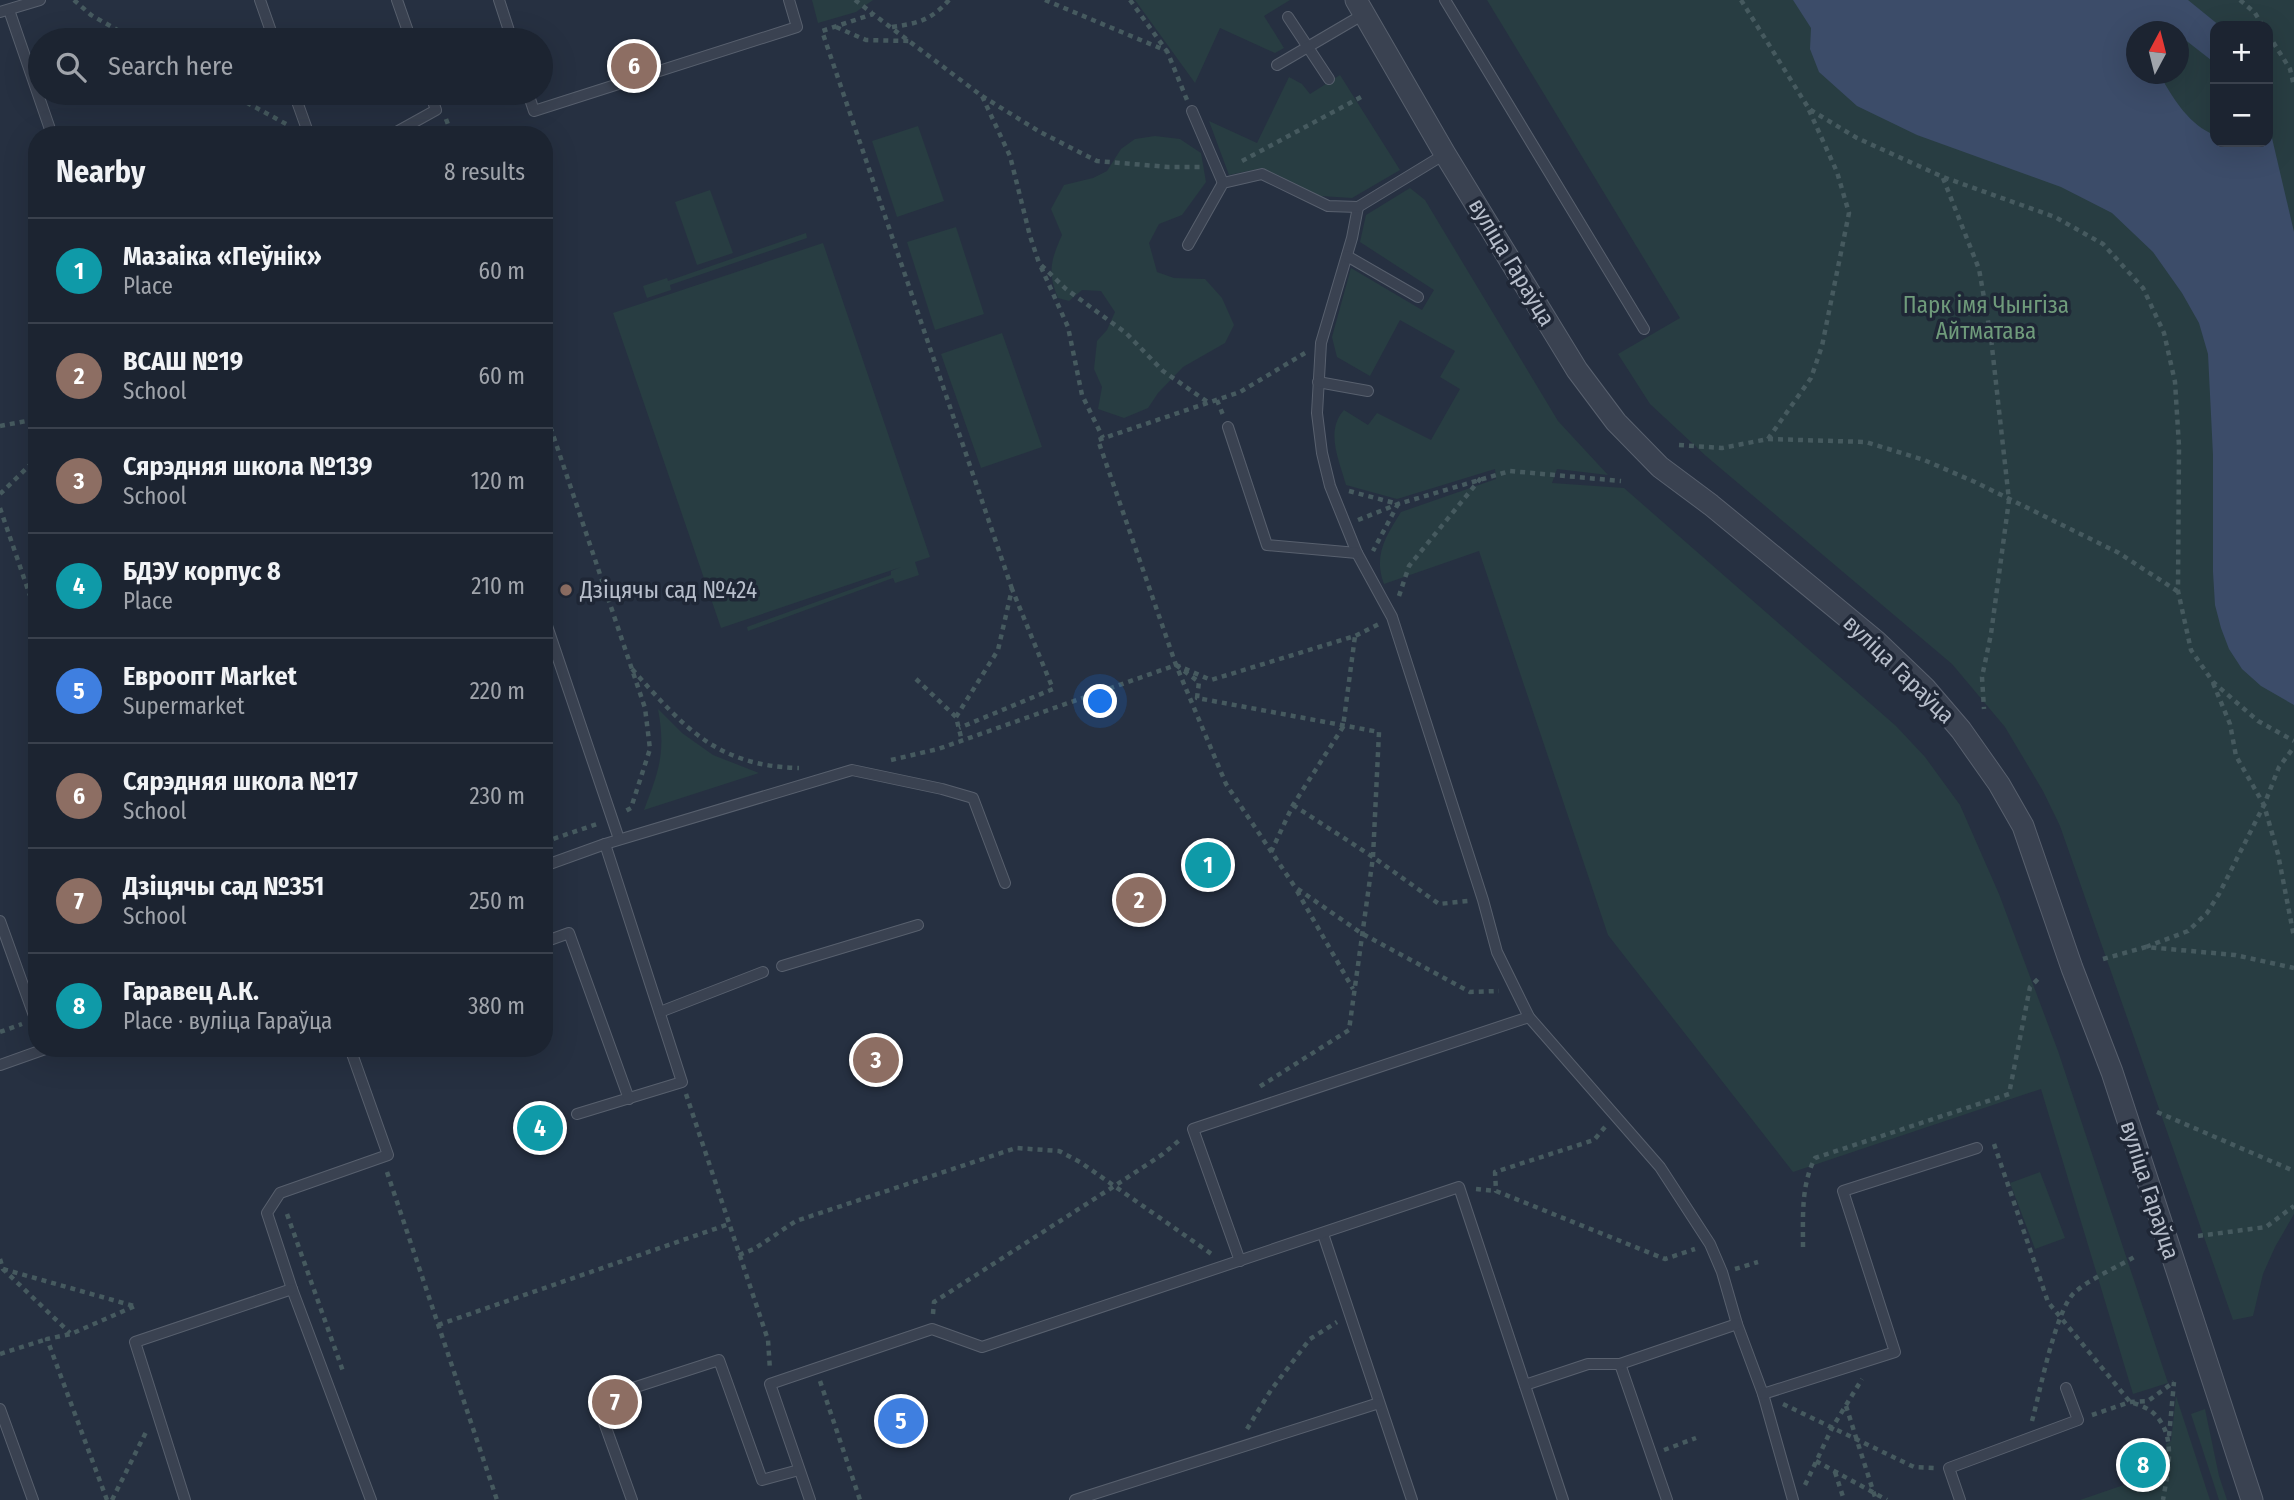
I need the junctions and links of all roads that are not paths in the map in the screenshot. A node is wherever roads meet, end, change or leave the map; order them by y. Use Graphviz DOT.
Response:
graph roads {
  1 [pos="40,0"];
  2 [pos="260,0"];
  3 [pos="397,0"];
  4 [pos="499,0"];
  5 [pos="789,0"];
  6 [pos="1444,0"];
  7 [pos="1360,7"];
  8 [pos="5,11"];
  9 [pos="1288,17"];
  10 [pos="270,28"];
  11 [pos="407,28"];
  12 [pos="508,28"];
  13 [pos="1308,47"];
  14 [pos="1277,65"];
  15 [pos="28,72"];
  16 [pos="1329,79"];
  17 [pos="41,105"];
  18 [pos="298,105"];
  19 [pos="434,105"];
  20 [pos="532,105"];
  21 [pos="553,105"];
  22 [pos="553,105"];
  23 [pos="1192,111"];
  24 [pos="49,126"];
  25 [pos="306,126"];
  26 [pos="407,126"];
  27 [pos="1445,154"];
  28 [pos="1221,178"];
  29 [pos="1358,207"];
  30 [pos="1188,245"];
  31 [pos="1347,256"];
  32 [pos="1418,297"];
  33 [pos="1644,329"];
  34 [pos="1318,382"];
  35 [pos="1368,391"];
  36 [pos="1228,427"];
  37 [pos="1357,553"];
  38 [pos="553,662"];
  39 [pos="619,839"];
  40 [pos="605,844"];
  41 [pos="553,863"];
  42 [pos="1006,883"];
  43 [pos="0,921"];
  44 [pos="918,925"];
  45 [pos="553,939"];
  46 [pos="782,967"];
  47 [pos="763,972"];
  48 [pos="28,999"];
  49 [pos="660,1012"];
  50 [pos="1529,1017"];
  51 [pos="28,1055"];
  52 [pos="353,1057"];
  53 [pos="0,1065"];
  54 [pos="629,1099"];
  55 [pos="577,1114"];
  56 [pos="1977,1148"];
  57 [pos="1323,1234"];
  58 [pos="1240,1262"];
  59 [pos="292,1289"];
  60 [pos="1737,1324"];
  61 [pos="1620,1364"];
  62 [pos="1525,1385"];
  63 [pos="2066,1388"];
  64 [pos="1763,1394"];
  65 [pos="1379,1403"];
  66 [pos="0,1409"];
  67 [pos="799,1470"];
  68 [pos="33,1500"];
  69 [pos="185,1500"];
  70 [pos="371,1500"];
  71 [pos="632,1500"];
  72 [pos="810,1500"];
  73 [pos="1075,1500"];
  74 [pos="1412,1500"];
  75 [pos="1563,1500"];
  76 [pos="1667,1500"];
  77 [pos="1793,1500"];
  78 [pos="1960,1500"];
  79 [pos="2252,1500"];
  1 -- 8 [label="lane"];
  2 -- 10 [label="lane"];
  3 -- 11 [label="lane"];
  4 -- 12 [label="lane"];
  5 -- 21 [label="lane"];
  6 -- 33 [label="lane"];
  7 -- 13 [label="lane"];
  7 -- 27 [label="street, вуліца Гараўца"];
  8 -- 15 [label="lane"];
  9 -- 13 [label="lane"];
  13 -- 14 [label="lane"];
  13 -- 16 [label="lane"];
  17 -- 24 [label="lane"];
  18 -- 25 [label="lane"];
  19 -- 26 [label="lane"];
  20 -- 22 [label="lane"];
  23 -- 28 [label="lane"];
  27 -- 29 [label="lane"];
  27 -- 79 [label="street, вуліца Гараўца"];
  28 -- 29 [label="lane"];
  28 -- 30 [label="lane"];
  29 -- 31 [label="lane"];
  31 -- 32 [label="lane"];
  31 -- 34 [label="lane"];
  34 -- 35 [label="lane"];
  34 -- 37 [label="lane"];
  36 -- 37 [label="lane"];
  37 -- 50 [label="lane"];
  38 -- 39 [label="lane"];
  39 -- 40 [label="lane"];
  39 -- 42 [label="lane"];
  40 -- 41 [label="lane"];
  40 -- 49 [label="lane"];
  43 -- 48 [label="lane"];
  44 -- 46 [label="lane"];
  45 -- 54 [label="lane"];
  47 -- 49 [label="lane"];
  49 -- 54 [label="lane"];
  50 -- 58 [label="lane"];
  50 -- 60 [label="lane"];
  51 -- 53 [label="lane"];
  52 -- 59 [label="lane"];
  54 -- 55 [label="lane"];
  56 -- 64 [label="lane"];
  57 -- 58 [label="lane"];
  57 -- 62 [label="lane"];
  57 -- 65 [label="lane"];
  58 -- 67 [label="lane"];
  59 -- 69 [label="lane"];
  59 -- 70 [label="lane"];
  60 -- 61 [label="lane"];
  60 -- 64 [label="lane"];
  61 -- 62 [label="lane"];
  61 -- 76 [label="lane"];
  62 -- 75 [label="lane"];
  63 -- 78 [label="lane"];
  64 -- 77 [label="lane"];
  65 -- 73 [label="lane"];
  65 -- 74 [label="lane"];
  66 -- 68 [label="lane"];
  67 -- 71 [label="lane"];
  67 -- 72 [label="lane"];
}
